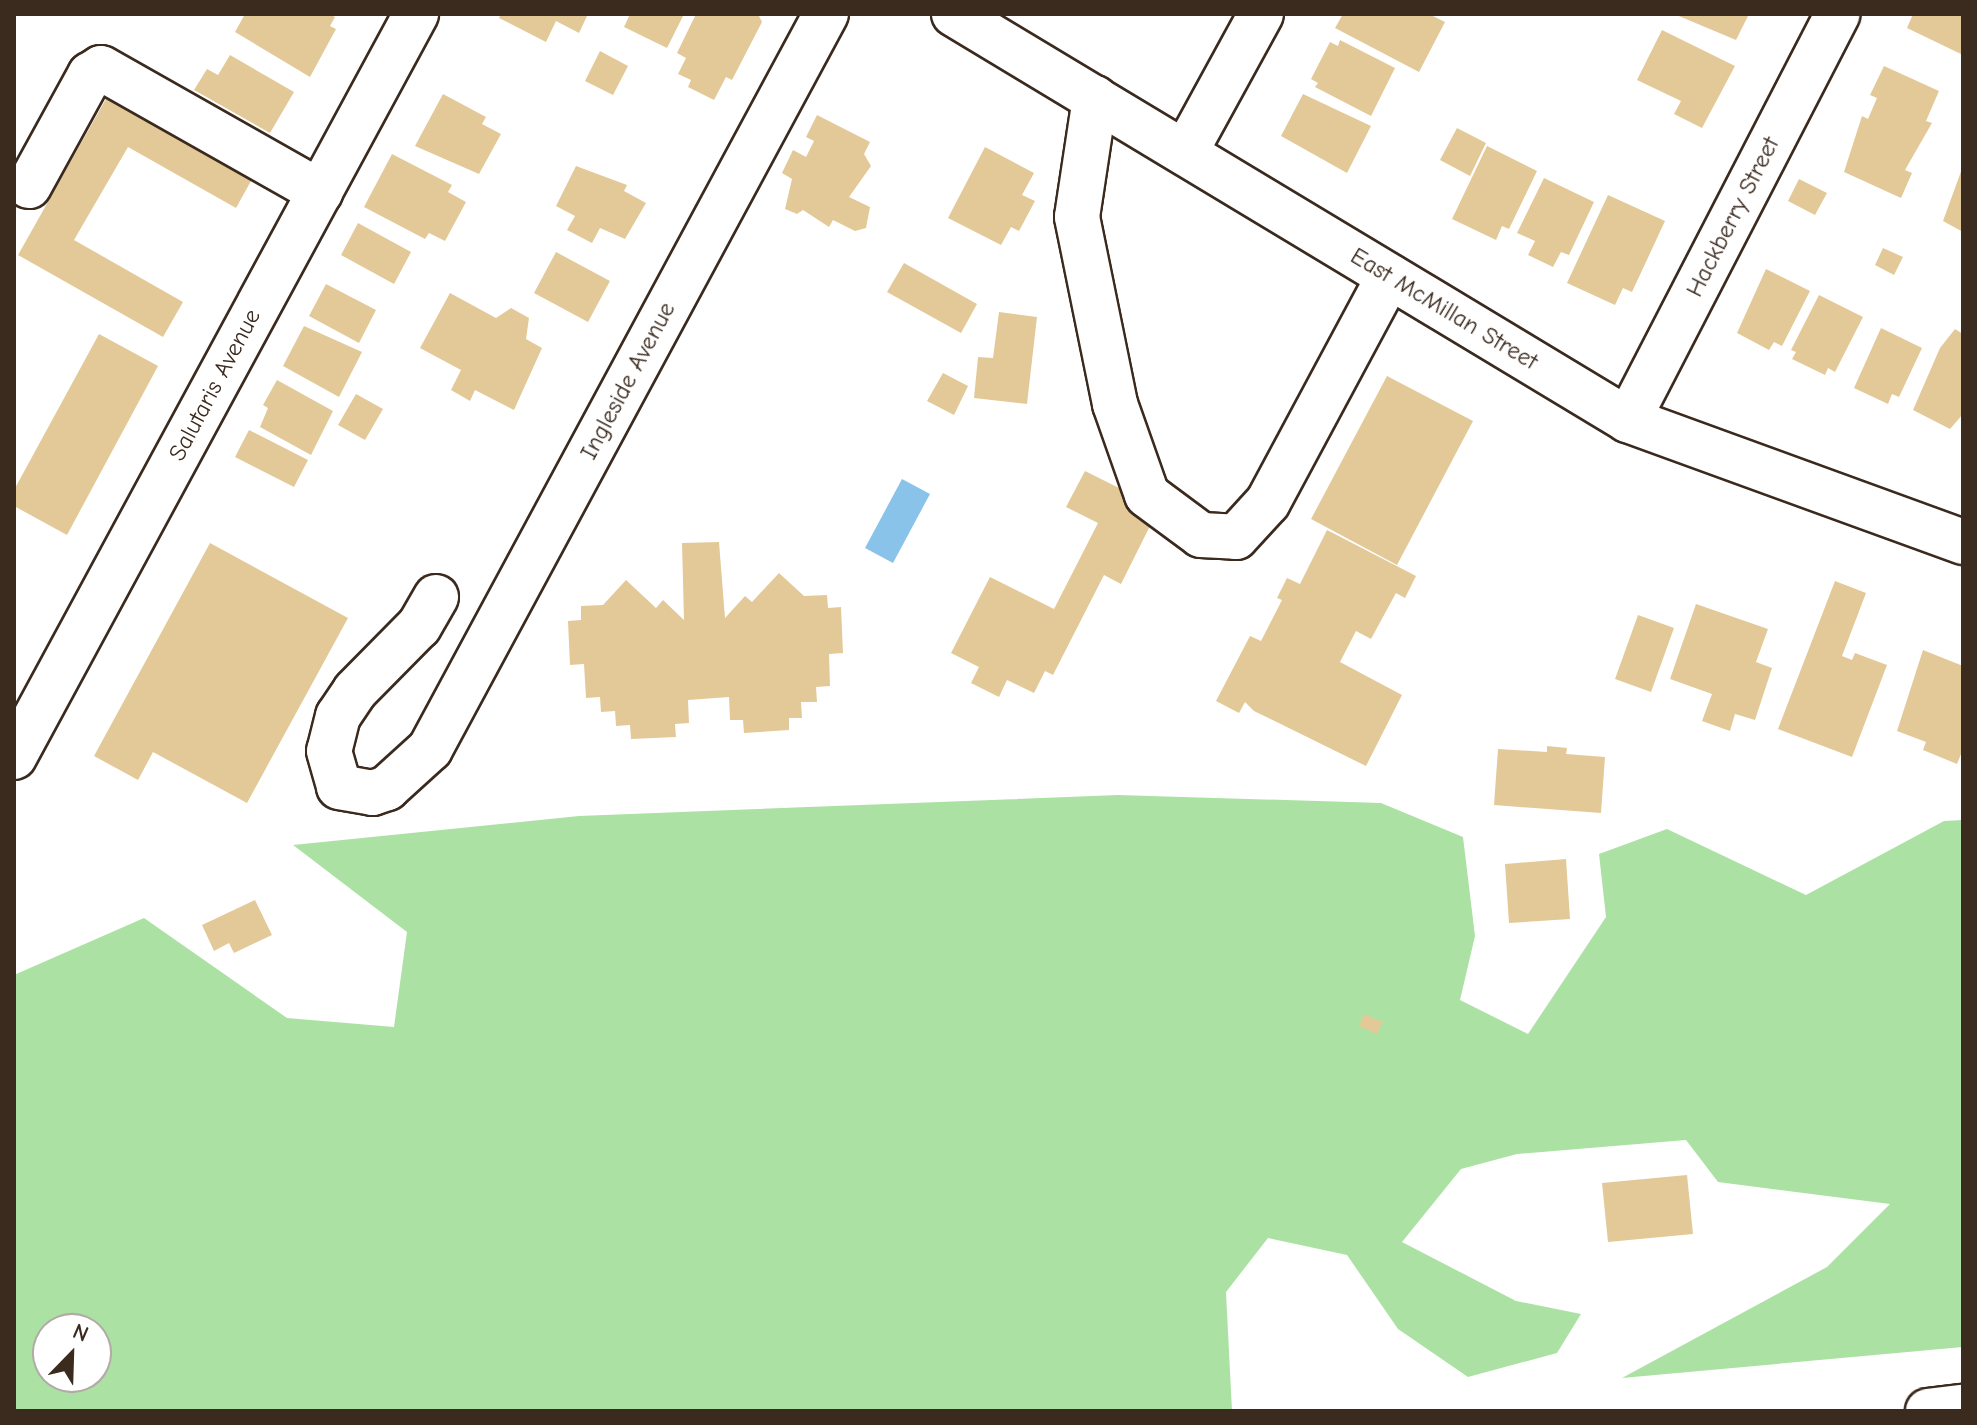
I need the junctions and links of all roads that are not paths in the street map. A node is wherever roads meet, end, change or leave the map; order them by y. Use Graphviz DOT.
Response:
graph roads {
  1 [pos="416,14"];
  2 [pos="826,14"];
  3 [pos="1261,14"];
  4 [pos="1838,14"];
  5 [pos="977,20"];
  6 [pos="1095,98"];
  7 [pos="1186,151"];
  8 [pos="29,186"];
  9 [pos="320,192"];
  10 [pos="1398,282"];
  11 [pos="1628,420"];
  12 [pos="1300,490"];
  13 [pos="1963,542"];
  14 [pos="436,597"];
  15 [pos="14,757"];
  16 [pos="1963,1407"];
  17 [pos="1928,1411"];
  1 -- 9 [label="main road, Salutaris Avenue"];
  2 -- 14 [label="main road, Ingleside Avenue"];
  3 -- 7 [label="main road"];
  4 -- 11 [label="main road, Hackberry Street"];
  5 -- 6 [label="main road, East McMillan Street"];
  6 -- 7 [label="main road, East McMillan Street"];
  6 -- 10 [label="main road"];
  7 -- 10 [label="main road, East McMillan Street"];
  8 -- 9 [label="main road"];
  9 -- 15 [label="main road, Salutaris Avenue"];
  10 -- 11 [label="main road, East McMillan Street"];
  10 -- 12 [label="main road"];
  11 -- 13 [label="main road, East McMillan Street"];
  16 -- 17 [label="main road"];
}
